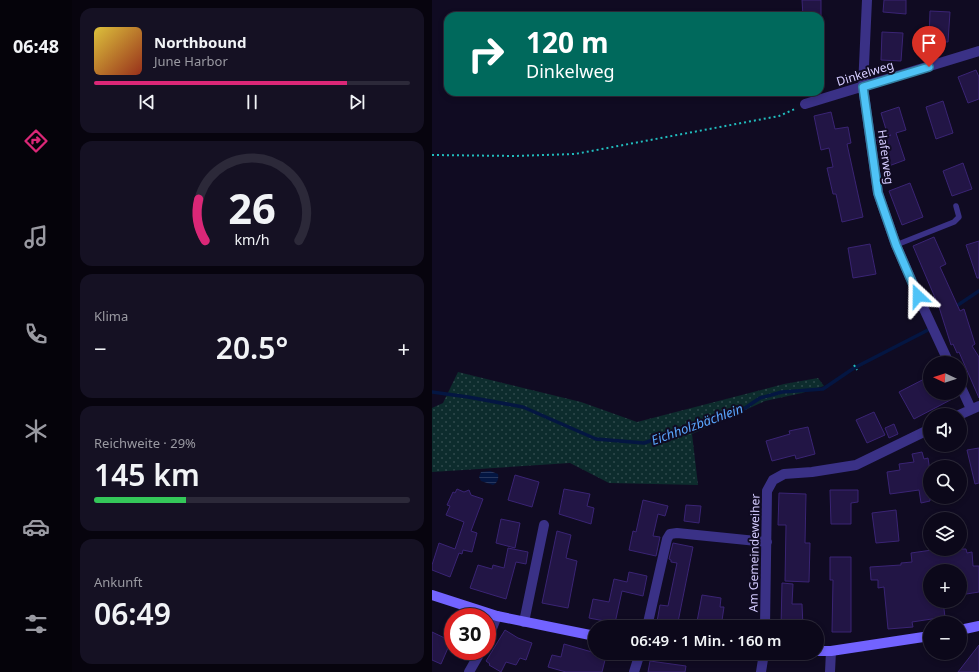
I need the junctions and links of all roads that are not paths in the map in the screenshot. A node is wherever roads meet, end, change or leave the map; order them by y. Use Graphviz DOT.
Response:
graph roads {
  1 [pos="867,0"];
  2 [pos="979,51"];
  3 [pos="863,87"];
  4 [pos="805,104"];
  5 [pos="956,206"];
  6 [pos="896,245"];
  7 [pos="946,356"];
  8 [pos="967,396"];
  9 [pos="975,408"];
  10 [pos="923,432"];
  11 [pos="544,525"];
  12 [pos="767,542"];
  13 [pos="432,595"];
  14 [pos="497,616"];
  15 [pos="649,620"];
  16 [pos="765,620"];
  17 [pos="524,622"];
  18 [pos="979,626"];
  19 [pos="967,629"];
  20 [pos="588,635"];
  21 [pos="923,637"];
  22 [pos="824,651"];
  23 [pos="831,651"];
  24 [pos="476,660"];
  25 [pos="638,660"];
  26 [pos="763,660"];
  27 [pos="469,672"];
  28 [pos="634,672"];
  29 [pos="762,672"];
  30 [pos="830,672"];
  1 -- 3 [label="street, Haferweg"];
  2 -- 3 [label="street, Dinkelweg"];
  3 -- 4 [label="street, Dinkelweg"];
  3 -- 6 [label="street, Haferweg"];
  5 -- 6 [label="lane"];
  6 -- 7 [label="street, Haferweg"];
  8 -- 9 [label="street"];
  10 -- 12 [label="street, Am Gemeindeweiher"];
  11 -- 17 [label="street"];
  12 -- 15 [label="street"];
  12 -- 16 [label="street, Am Gemeindeweiher"];
  13 -- 14 [label="street"];
  14 -- 17 [label="street"];
  17 -- 20 [label="street"];
  18 -- 19 [label="street"];
  21 -- 23 [label="street"];
  22 -- 23 [label="street"];
  23 -- 30 [label="street"];
  24 -- 27 [label="street"];
  25 -- 28 [label="street"];
  26 -- 29 [label="street"];
}
